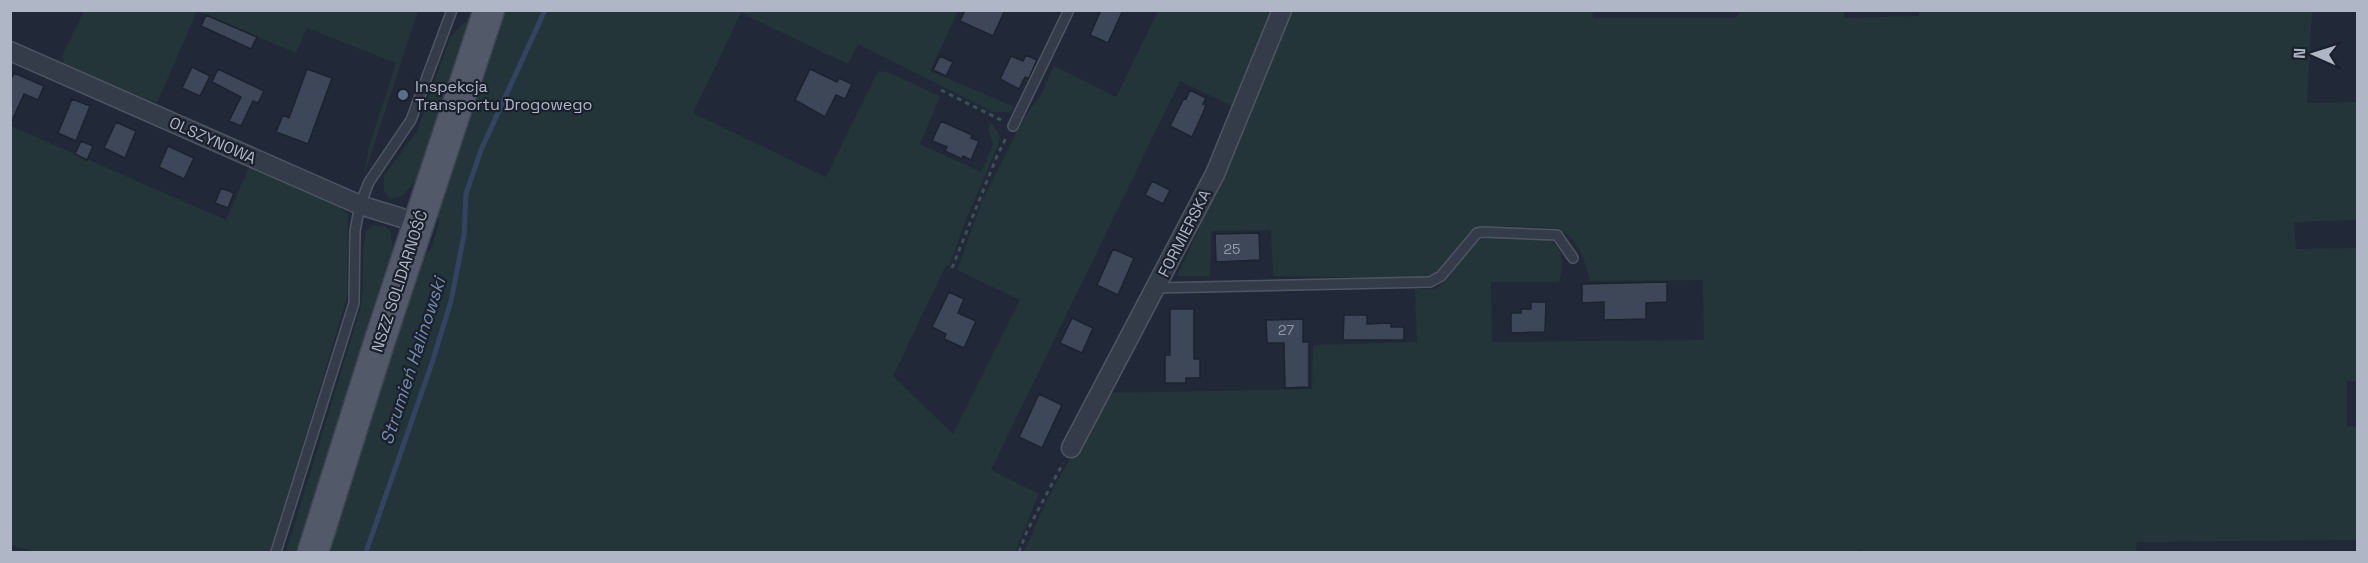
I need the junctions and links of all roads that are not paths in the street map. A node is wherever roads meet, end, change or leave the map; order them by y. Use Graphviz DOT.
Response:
graph roads {
  1 [pos="452,10"];
  2 [pos="489,10"];
  3 [pos="1069,10"];
  4 [pos="1282,10"];
  5 [pos="10,51"];
  6 [pos="1013,126"];
  7 [pos="360,205"];
  8 [pos="418,223"];
  9 [pos="1573,258"];
  10 [pos="1155,288"];
  11 [pos="1071,448"];
  12 [pos="276,552"];
  13 [pos="313,552"];
  1 -- 7 [label="lane"];
  2 -- 8 [label="main road, NSZZ SOLIDARNOŚĆ"];
  3 -- 6 [label="lane"];
  4 -- 10 [label="street, FORMIERSKA"];
  5 -- 7 [label="street, OLSZYNOWA"];
  7 -- 8 [label="street, OLSZYNOWA"];
  7 -- 12 [label="lane"];
  8 -- 13 [label="main road, NSZZ SOLIDARNOŚĆ"];
  9 -- 10 [label="lane"];
  10 -- 11 [label="street, FORMIERSKA"];
}
